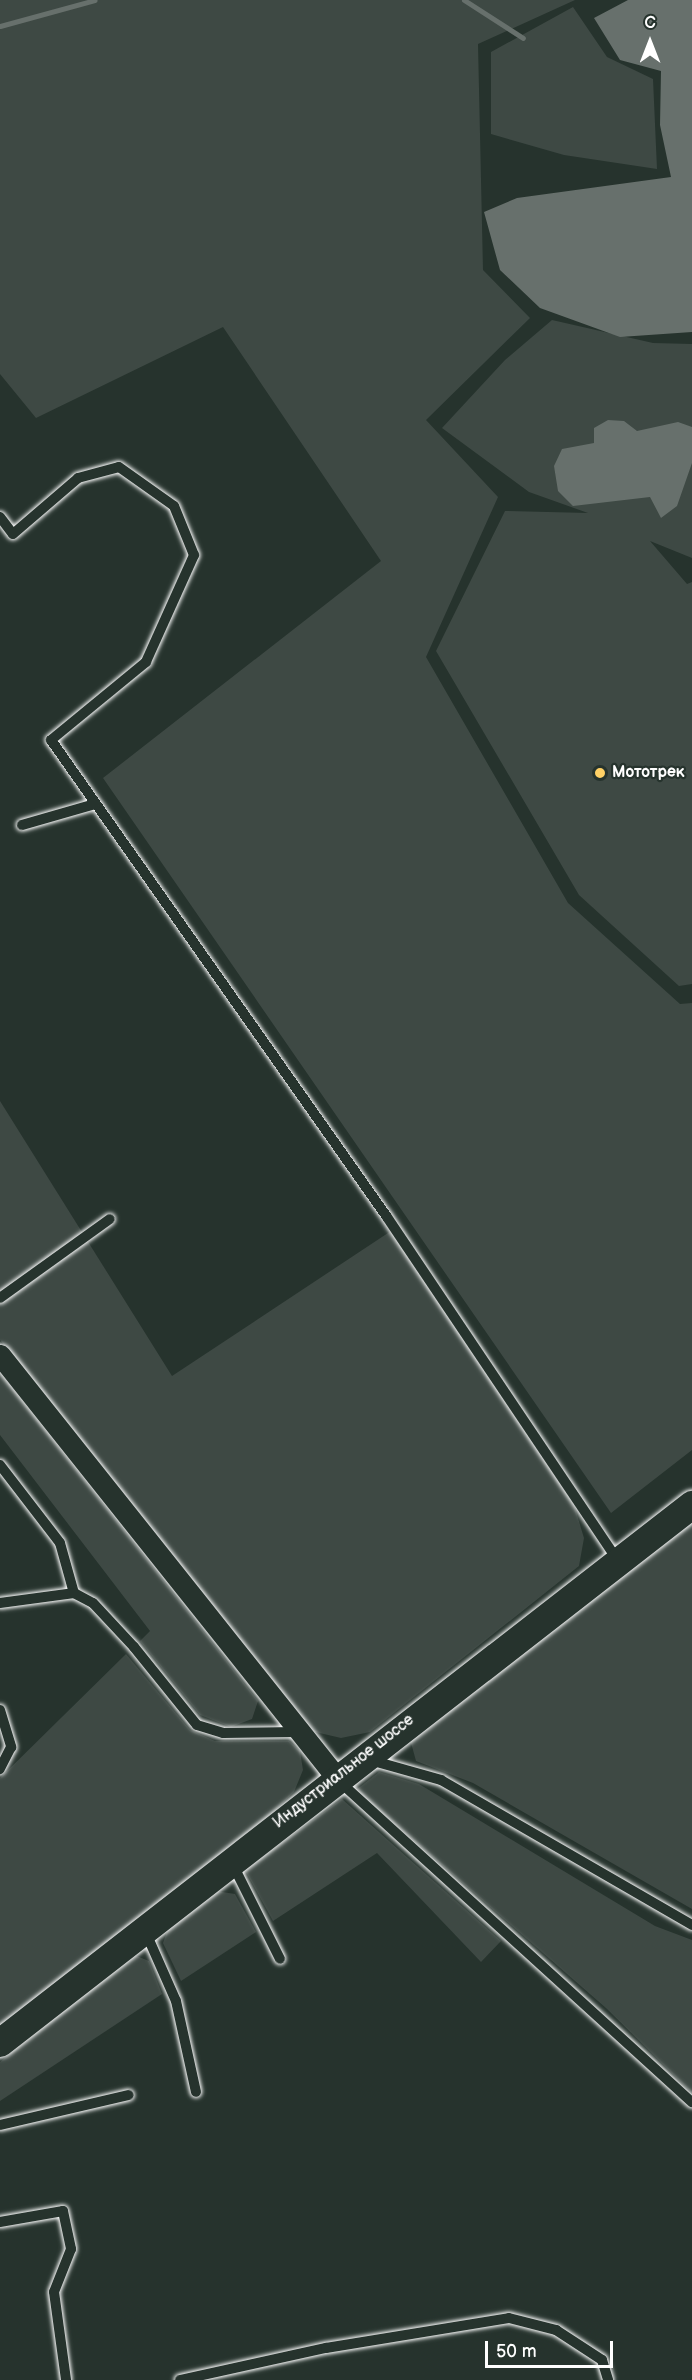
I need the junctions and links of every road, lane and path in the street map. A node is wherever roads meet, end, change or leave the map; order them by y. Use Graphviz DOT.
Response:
graph roads {
  1 [pos="0,518"];
  2 [pos="95,804"];
  3 [pos="22,825"];
  4 [pos="110,1218"];
  5 [pos="0,1299"];
  6 [pos="0,1355"];
  7 [pos="0,1465"];
  8 [pos="692,1504"];
  9 [pos="619,1562"];
  10 [pos="74,1593"];
  11 [pos="0,1603"];
  12 [pos="0,1710"];
  13 [pos="297,1732"];
  14 [pos="361,1757"];
  15 [pos="0,1769"];
  16 [pos="336,1777"];
  17 [pos="231,1860"];
  18 [pos="692,1925"];
  19 [pos="144,1929"];
  20 [pos="280,1959"];
  21 [pos="0,2043"];
  22 [pos="196,2092"];
  23 [pos="129,2095"];
  24 [pos="692,2102"];
  25 [pos="0,2125"];
  26 [pos="0,2222"];
  27 [pos="66,2380"];
  28 [pos="180,2380"];
  29 [pos="608,2380"];
  1 -- 2 [label="lane"];
  2 -- 3 [label="lane"];
  2 -- 9 [label="lane"];
  4 -- 5 [label="lane"];
  6 -- 13 [label="street"];
  7 -- 10 [label="lane"];
  8 -- 9 [label="main road, Индустриальное шоссе"];
  9 -- 14 [label="main road, Индустриальное шоссе"];
  10 -- 11 [label="lane"];
  10 -- 13 [label="lane"];
  12 -- 15 [label="lane"];
  13 -- 16 [label="street"];
  14 -- 16 [label="main road, Индустриальное шоссе"];
  14 -- 18 [label="lane"];
  16 -- 17 [label="main road, Индустриальное шоссе"];
  16 -- 24 [label="lane"];
  17 -- 19 [label="main road, Индустриальное шоссе"];
  17 -- 20 [label="lane"];
  19 -- 21 [label="main road, Индустриальное шоссе"];
  19 -- 22 [label="lane"];
  23 -- 25 [label="lane"];
  26 -- 27 [label="lane"];
  28 -- 29 [label="lane"];
}
